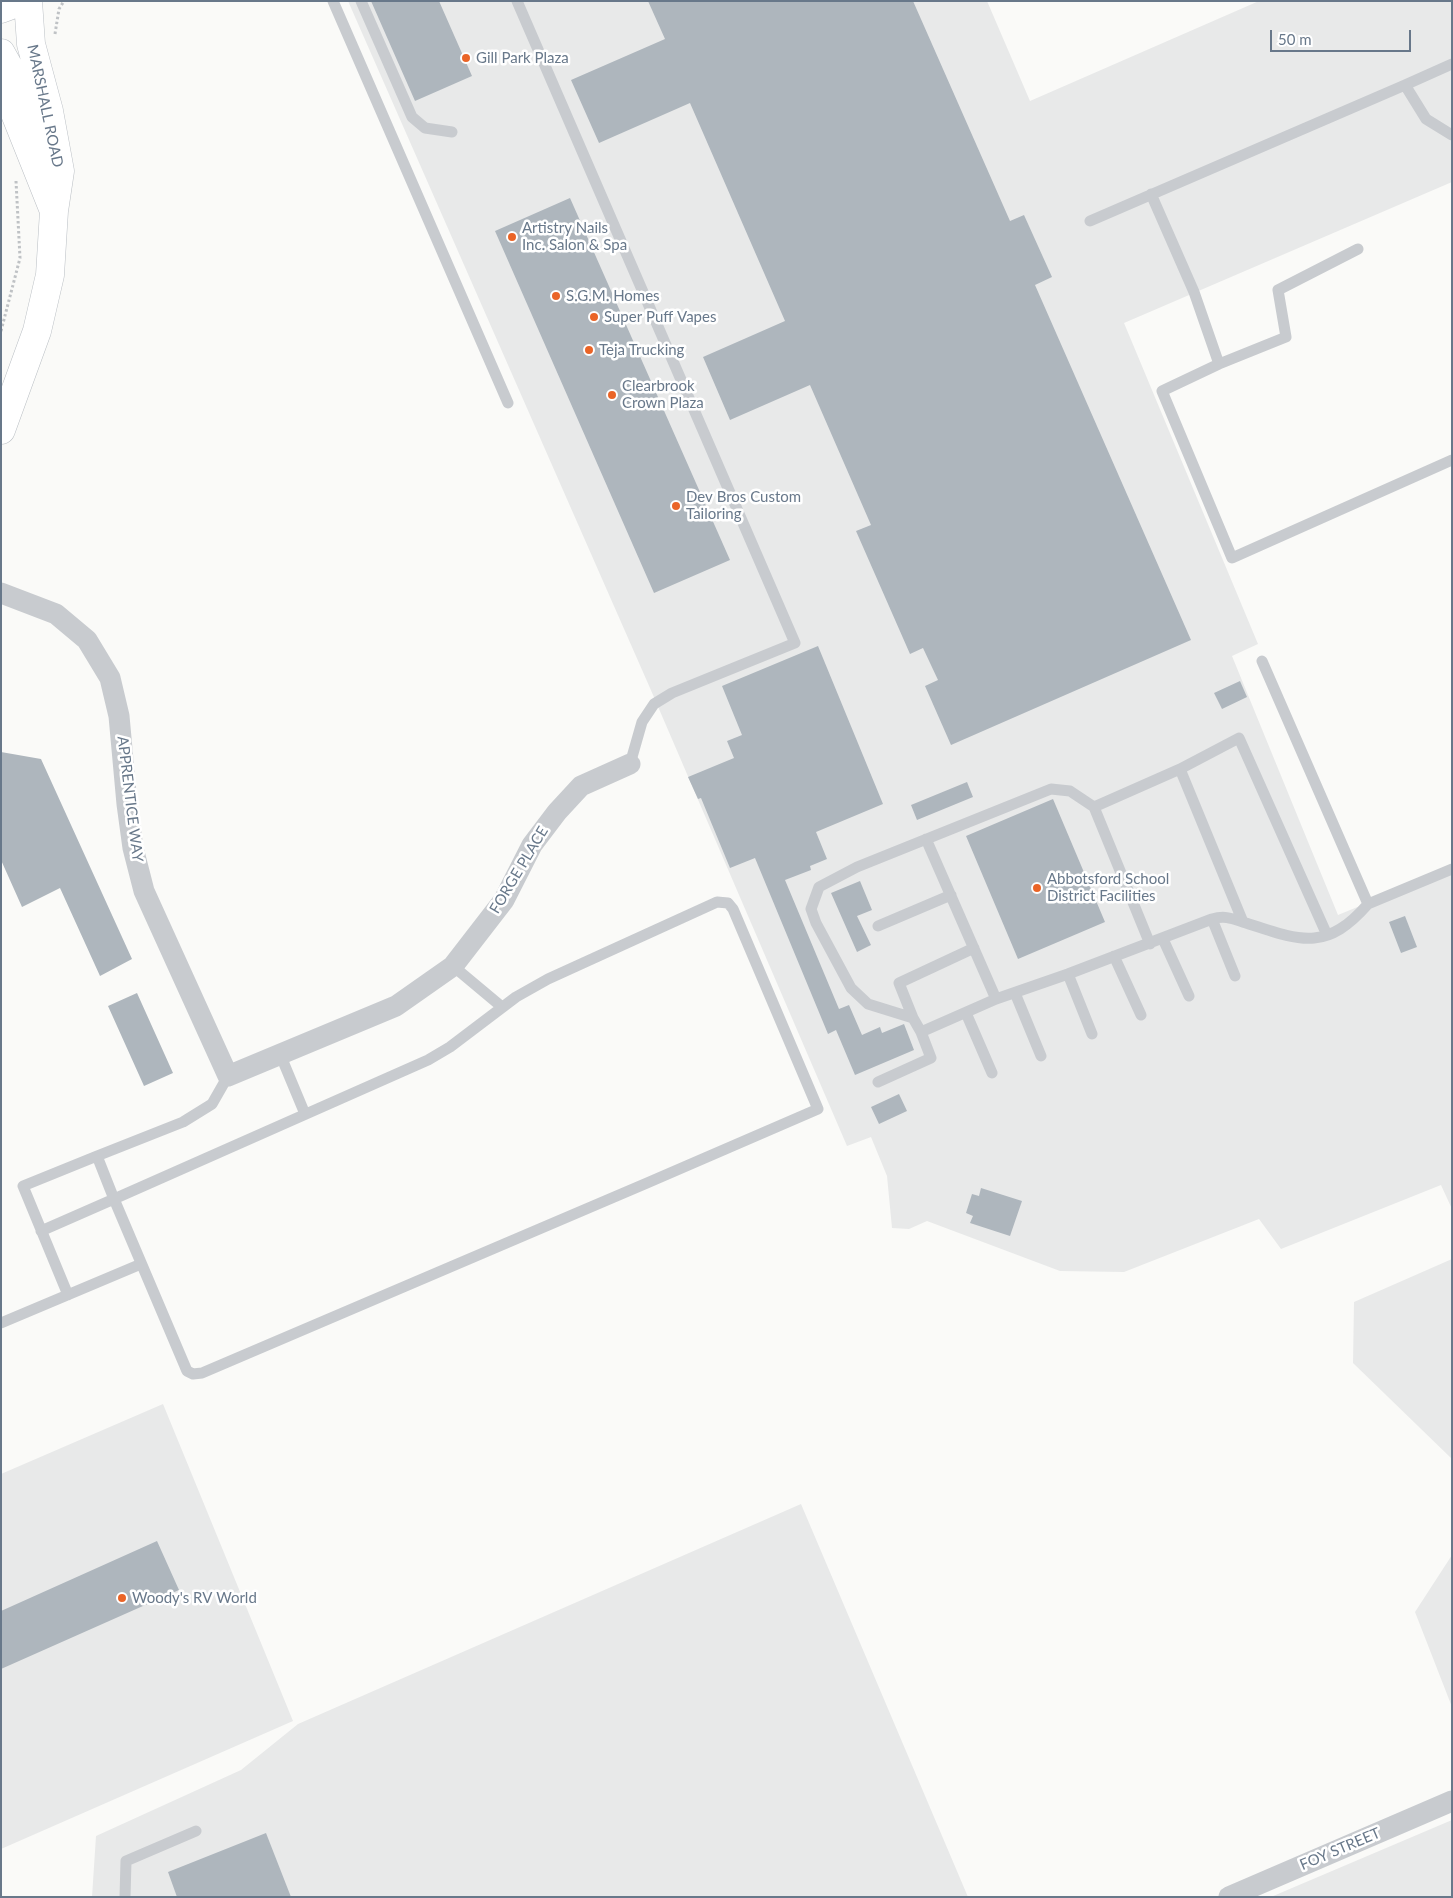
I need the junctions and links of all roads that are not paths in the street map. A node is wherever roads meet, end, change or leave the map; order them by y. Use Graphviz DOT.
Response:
graph roads {
  1 [pos="14,1"];
  2 [pos="28,1"];
  3 [pos="333,1"];
  4 [pos="360,1"];
  5 [pos="517,1"];
  6 [pos="1,9"];
  7 [pos="1,53"];
  8 [pos="1452,64"];
  9 [pos="1405,84"];
  10 [pos="1,94"];
  11 [pos="452,132"];
  12 [pos="1452,135"];
  13 [pos="1150,194"];
  14 [pos="54,211"];
  15 [pos="1090,221"];
  16 [pos="1358,249"];
  17 [pos="1219,364"];
  18 [pos="508,403"];
  19 [pos="1,430"];
  20 [pos="1452,460"];
  21 [pos="1,593"];
  22 [pos="1262,661"];
  23 [pos="630,764"];
  24 [pos="1180,769"];
  25 [pos="1094,807"];
  26 [pos="926,840"];
  27 [pos="1452,868"];
  28 [pos="950,895"];
  29 [pos="1368,904"];
  30 [pos="1212,920"];
  31 [pos="1243,922"];
  32 [pos="878,926"];
  33 [pos="1327,935"];
  34 [pos="1163,939"];
  35 [pos="1150,944"];
  36 [pos="974,948"];
  37 [pos="1114,956"];
  38 [pos="453,966"];
  39 [pos="1068,974"];
  40 [pos="1235,976"];
  41 [pos="1015,993"];
  42 [pos="1189,996"];
  43 [pos="996,999"];
  44 [pos="502,1007"];
  45 [pos="966,1013"];
  46 [pos="1141,1015"];
  47 [pos="913,1018"];
  48 [pos="921,1032"];
  49 [pos="1092,1034"];
  50 [pos="280,1054"];
  51 [pos="1041,1056"];
  52 [pos="992,1073"];
  53 [pos="228,1076"];
  54 [pos="878,1082"];
  55 [pos="305,1114"];
  56 [pos="97,1156"];
  57 [pos="114,1199"];
  58 [pos="41,1231"];
  59 [pos="140,1264"];
  60 [pos="68,1295"];
  61 [pos="1,1323"];
  62 [pos="1452,1801"];
  63 [pos="196,1830"];
  64 [pos="125,1897"];
  65 [pos="1229,1897"];
  1 -- 6 [label="main road"];
  2 -- 14 [label="main road, MARSHALL ROAD"];
  3 -- 18 [label="lane"];
  4 -- 11 [label="lane"];
  5 -- 23 [label="lane"];
  7 -- 14 [label="main road, MARSHALL ROAD"];
  8 -- 9 [label="lane"];
  9 -- 12 [label="lane"];
  9 -- 13 [label="lane"];
  10 -- 14 [label="main road"];
  13 -- 15 [label="lane"];
  13 -- 17 [label="lane"];
  14 -- 19 [label="main road, MARSHALL ROAD"];
  16 -- 17 [label="lane"];
  17 -- 20 [label="lane"];
  21 -- 53 [label="street, APPRENTICE WAY"];
  22 -- 29 [label="lane"];
  23 -- 38 [label="street, FORGE PLACE"];
  24 -- 25 [label="lane"];
  24 -- 31 [label="lane"];
  24 -- 33 [label="lane"];
  25 -- 26 [label="lane"];
  25 -- 35 [label="lane"];
  26 -- 28 [label="lane"];
  26 -- 47 [label="lane"];
  27 -- 29 [label="lane"];
  28 -- 32 [label="lane"];
  28 -- 36 [label="lane"];
  29 -- 33 [label="lane"];
  30 -- 31 [label="lane"];
  30 -- 34 [label="lane"];
  30 -- 40 [label="lane"];
  31 -- 33 [label="lane"];
  34 -- 35 [label="lane"];
  34 -- 42 [label="lane"];
  35 -- 37 [label="lane"];
  36 -- 43 [label="lane"];
  36 -- 47 [label="lane"];
  37 -- 39 [label="lane"];
  37 -- 46 [label="lane"];
  38 -- 44 [label="lane"];
  38 -- 50 [label="street, FORGE PLACE"];
  39 -- 41 [label="lane"];
  39 -- 49 [label="lane"];
  41 -- 43 [label="lane"];
  41 -- 51 [label="lane"];
  43 -- 45 [label="lane"];
  44 -- 55 [label="lane"];
  44 -- 59 [label="lane"];
  45 -- 48 [label="lane"];
  45 -- 52 [label="lane"];
  47 -- 48 [label="lane"];
  48 -- 54 [label="lane"];
  50 -- 53 [label="street, FORGE PLACE"];
  50 -- 55 [label="lane"];
  53 -- 56 [label="lane"];
  55 -- 57 [label="lane"];
  56 -- 57 [label="lane"];
  56 -- 58 [label="lane"];
  57 -- 58 [label="lane"];
  57 -- 59 [label="lane"];
  58 -- 60 [label="lane"];
  59 -- 60 [label="lane"];
  60 -- 61 [label="lane"];
  62 -- 65 [label="street, FOY STREET"];
  63 -- 64 [label="lane"];
}
